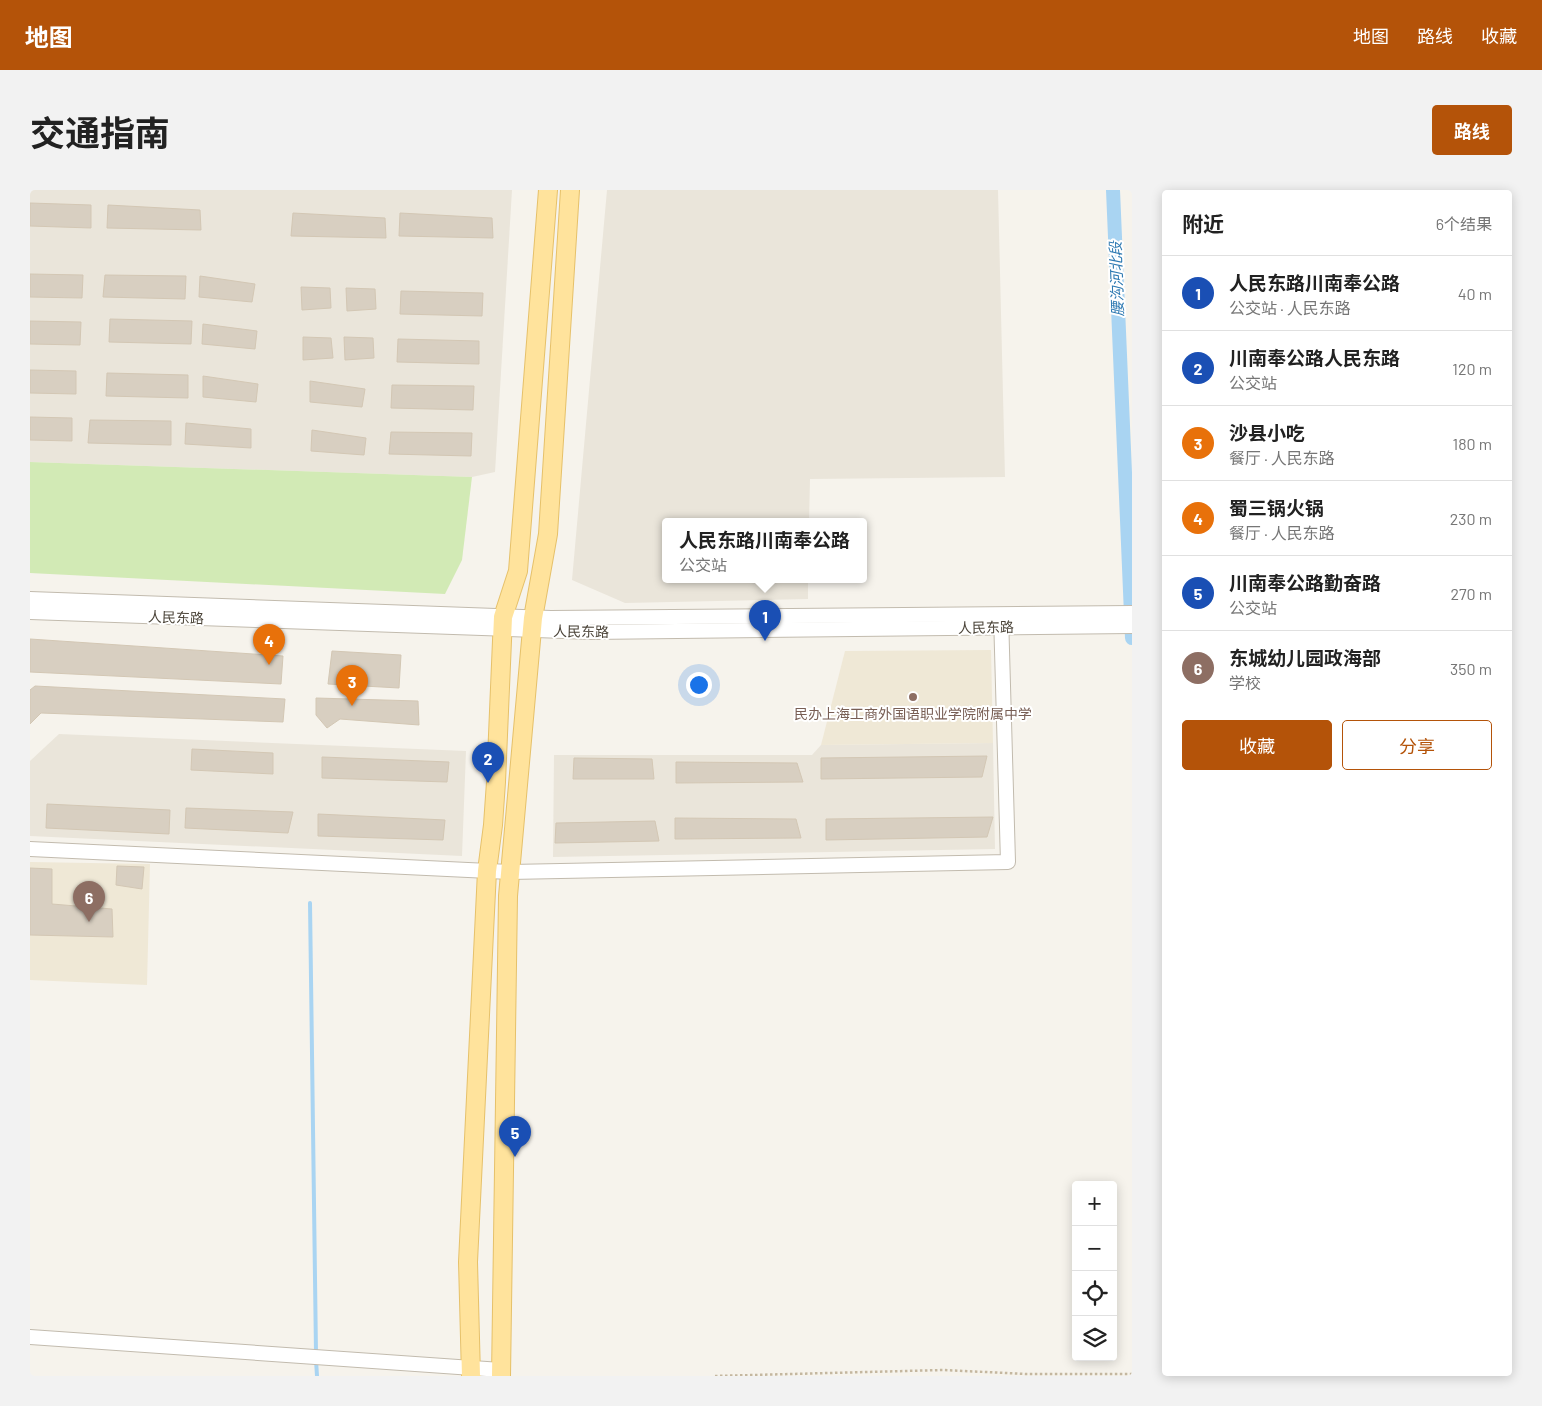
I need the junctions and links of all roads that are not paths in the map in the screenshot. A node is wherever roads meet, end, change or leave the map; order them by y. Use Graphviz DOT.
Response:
graph roads {
  1 [pos="548,190"];
  2 [pos="570,190"];
  3 [pos="30,599"];
  4 [pos="30,612"];
  5 [pos="1132,613"];
  6 [pos="1101,620"];
  7 [pos="1001,621"];
  8 [pos="502,623"];
  9 [pos="532,624"];
  10 [pos="1132,626"];
  11 [pos="30,849"];
  12 [pos="487,871"];
  13 [pos="510,872"];
  14 [pos="30,1337"];
  15 [pos="471,1371"];
  16 [pos="501,1373"];
  1 -- 8 [label="main road"];
  2 -- 9 [label="main road"];
  3 -- 8 [label="street, 人民东路"];
  4 -- 8 [label="street, 人民东路"];
  5 -- 6 [label="street, 人民东路"];
  6 -- 7 [label="street, 人民东路"];
  6 -- 10 [label="street, 人民东路"];
  7 -- 9 [label="street, 人民东路"];
  7 -- 13 [label="street"];
  8 -- 9 [label="street, 人民东路"];
  8 -- 12 [label="main road"];
  9 -- 13 [label="main road"];
  11 -- 12 [label="street"];
  12 -- 13 [label="street"];
  12 -- 15 [label="main road"];
  13 -- 16 [label="main road"];
  14 -- 15 [label="street"];
  15 -- 16 [label="street"];
}
